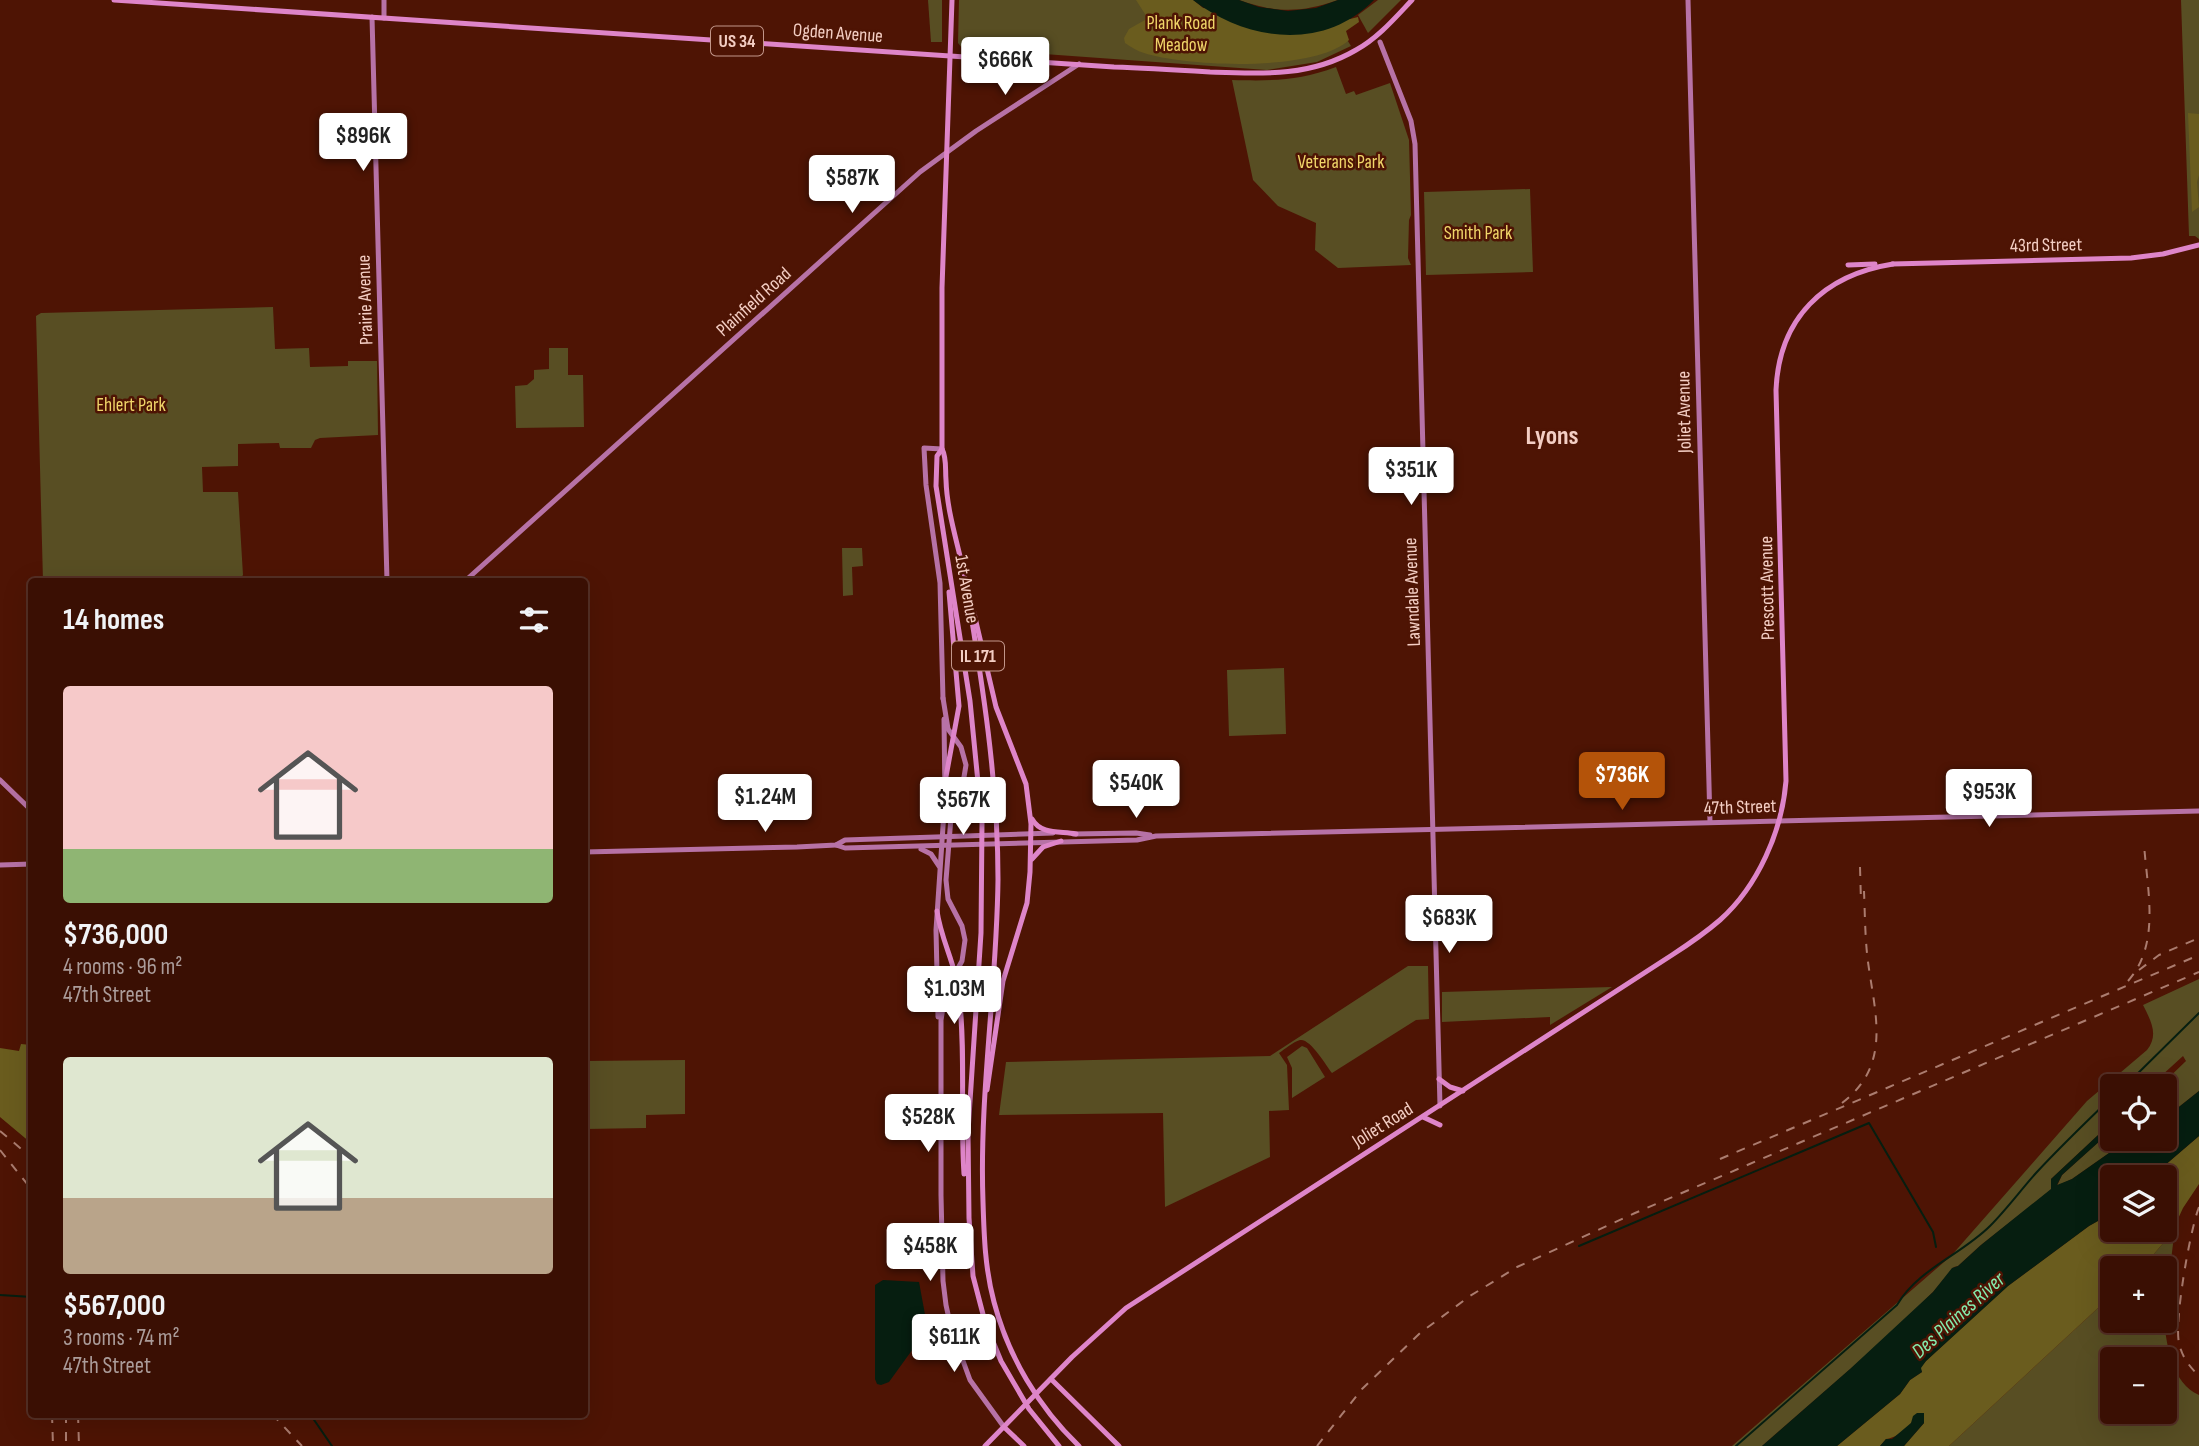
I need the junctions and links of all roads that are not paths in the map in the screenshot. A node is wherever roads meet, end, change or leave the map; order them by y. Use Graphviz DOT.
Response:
graph roads {
  1 [pos="114,0"];
  2 [pos="384,0"];
  3 [pos="951,0"];
  4 [pos="1412,0"];
  5 [pos="1688,0"];
  6 [pos="372,17"];
  7 [pos="384,18"];
  8 [pos="1380,42"];
  9 [pos="949,54"];
  10 [pos="1079,64"];
  11 [pos="946,152"];
  12 [pos="2199,245"];
  13 [pos="1893,264"];
  14 [pos="1848,265"];
  15 [pos="942,449"];
  16 [pos="946,551"];
  17 [pos="962,562"];
  18 [pos="387,578"];
  19 [pos="468,578"];
  20 [pos="943,698"];
  21 [pos="954,738"];
  22 [pos="0,780"];
  23 [pos="945,782"];
  24 [pos="28,807"];
  25 [pos="2199,811"];
  26 [pos="1031,816"];
  27 [pos="1779,821"];
  28 [pos="1710,822"];
  29 [pos="1434,830"];
  30 [pos="1031,834"];
  31 [pos="1076,834"];
  32 [pos="1156,836"];
  33 [pos="942,837"];
  34 [pos="950,837"];
  35 [pos="1060,841"];
  36 [pos="1031,842"];
  37 [pos="836,845"];
  38 [pos="941,847"];
  39 [pos="949,847"];
  40 [pos="918,848"];
  41 [pos="588,852"];
  42 [pos="28,864"];
  43 [pos="0,865"];
  44 [pos="1031,865"];
  45 [pos="939,867"];
  46 [pos="937,911"];
  47 [pos="956,973"];
  48 [pos="940,1045"];
  49 [pos="1439,1079"];
  50 [pos="1463,1091"];
  51 [pos="1440,1106"];
  52 [pos="1423,1117"];
  53 [pos="1440,1125"];
  54 [pos="983,1128"];
  55 [pos="969,1218"];
  56 [pos="1051,1379"];
  57 [pos="1004,1427"];
  58 [pos="985,1446"];
  59 [pos="1024,1446"];
  60 [pos="1059,1446"];
  61 [pos="1079,1446"];
  62 [pos="1119,1446"];
  1 -- 6 [label="main road, Ogden Avenue / US 34"];
  2 -- 7 [label="street"];
  3 -- 9 [label="main road, 1st Avenue / IL 171"];
  4 -- 10 [label="main road, Ogden Avenue / US 34"];
  5 -- 28 [label="street, Joliet Avenue"];
  6 -- 7 [label="main road, Ogden Avenue / US 34"];
  6 -- 18 [label="street, Prairie Avenue"];
  7 -- 9 [label="main road, Ogden Avenue / US 34"];
  8 -- 29 [label="street, Lawndale Avenue"];
  9 -- 10 [label="main road, Ogden Avenue / US 34"];
  9 -- 11 [label="main road, 1st Avenue / IL 171"];
  10 -- 11 [label="street, Plainfield Road"];
  11 -- 15 [label="main road, 1st Avenue / IL 171"];
  11 -- 19 [label="street, Plainfield Road"];
  12 -- 13 [label="main road, 43rd Street"];
  13 -- 14 [label="main road"];
  13 -- 27 [label="main road, Prescott Avenue"];
  15 -- 16 [label="main road, 1st Avenue / IL 171"];
  15 -- 17 [label="main road, 1st Avenue / IL 171"];
  15 -- 20 [label="street"];
  16 -- 21 [label="main road"];
  16 -- 55 [label="main road, 1st Avenue / IL 171"];
  17 -- 26 [label="main road"];
  17 -- 54 [label="main road, 1st Avenue / IL 171"];
  20 -- 21 [label="street"];
  20 -- 23 [label="street"];
  21 -- 23 [label="main road"];
  21 -- 34 [label="street"];
  22 -- 24 [label="street"];
  23 -- 33 [label="street"];
  25 -- 27 [label="street, 47th Street"];
  26 -- 30 [label="main road"];
  26 -- 31 [label="main road"];
  27 -- 28 [label="street, 47th Street"];
  27 -- 50 [label="main road, Joliet Road"];
  28 -- 29 [label="street, 47th Street"];
  29 -- 32 [label="street, 47th Street"];
  29 -- 49 [label="street, Lawndale Avenue"];
  30 -- 31 [label="street, 47th Street"];
  30 -- 34 [label="street, 47th Street"];
  30 -- 36 [label="main road"];
  31 -- 32 [label="street, 47th Street"];
  32 -- 35 [label="street, 47th Street"];
  33 -- 34 [label="street, 47th Street"];
  33 -- 37 [label="street, 47th Street"];
  33 -- 38 [label="street"];
  34 -- 39 [label="street"];
  35 -- 36 [label="street, 47th Street"];
  35 -- 44 [label="main road"];
  36 -- 39 [label="street, 47th Street"];
  36 -- 44 [label="main road"];
  37 -- 40 [label="street, 47th Street"];
  37 -- 41 [label="street, 47th Street"];
  38 -- 39 [label="street, 47th Street"];
  38 -- 40 [label="street, 47th Street"];
  38 -- 45 [label="street"];
  39 -- 47 [label="street"];
  40 -- 45 [label="street"];
  42 -- 43 [label="street"];
  44 -- 54 [label="main road"];
  45 -- 46 [label="street"];
  46 -- 47 [label="main road"];
  46 -- 48 [label="street"];
  47 -- 48 [label="street"];
  47 -- 55 [label="main road"];
  48 -- 57 [label="street"];
  49 -- 50 [label="main road"];
  49 -- 51 [label="street, Lawndale Avenue"];
  50 -- 51 [label="main road, Joliet Road"];
  51 -- 52 [label="main road, Joliet Road"];
  52 -- 53 [label="main road"];
  52 -- 56 [label="main road, Joliet Road"];
  54 -- 61 [label="main road, 1st Avenue / IL 171"];
  55 -- 60 [label="main road, 1st Avenue / IL 171"];
  56 -- 57 [label="main road, Joliet Road"];
  56 -- 62 [label="main road"];
  57 -- 58 [label="main road, Joliet Road"];
  57 -- 59 [label="main road"];
}
